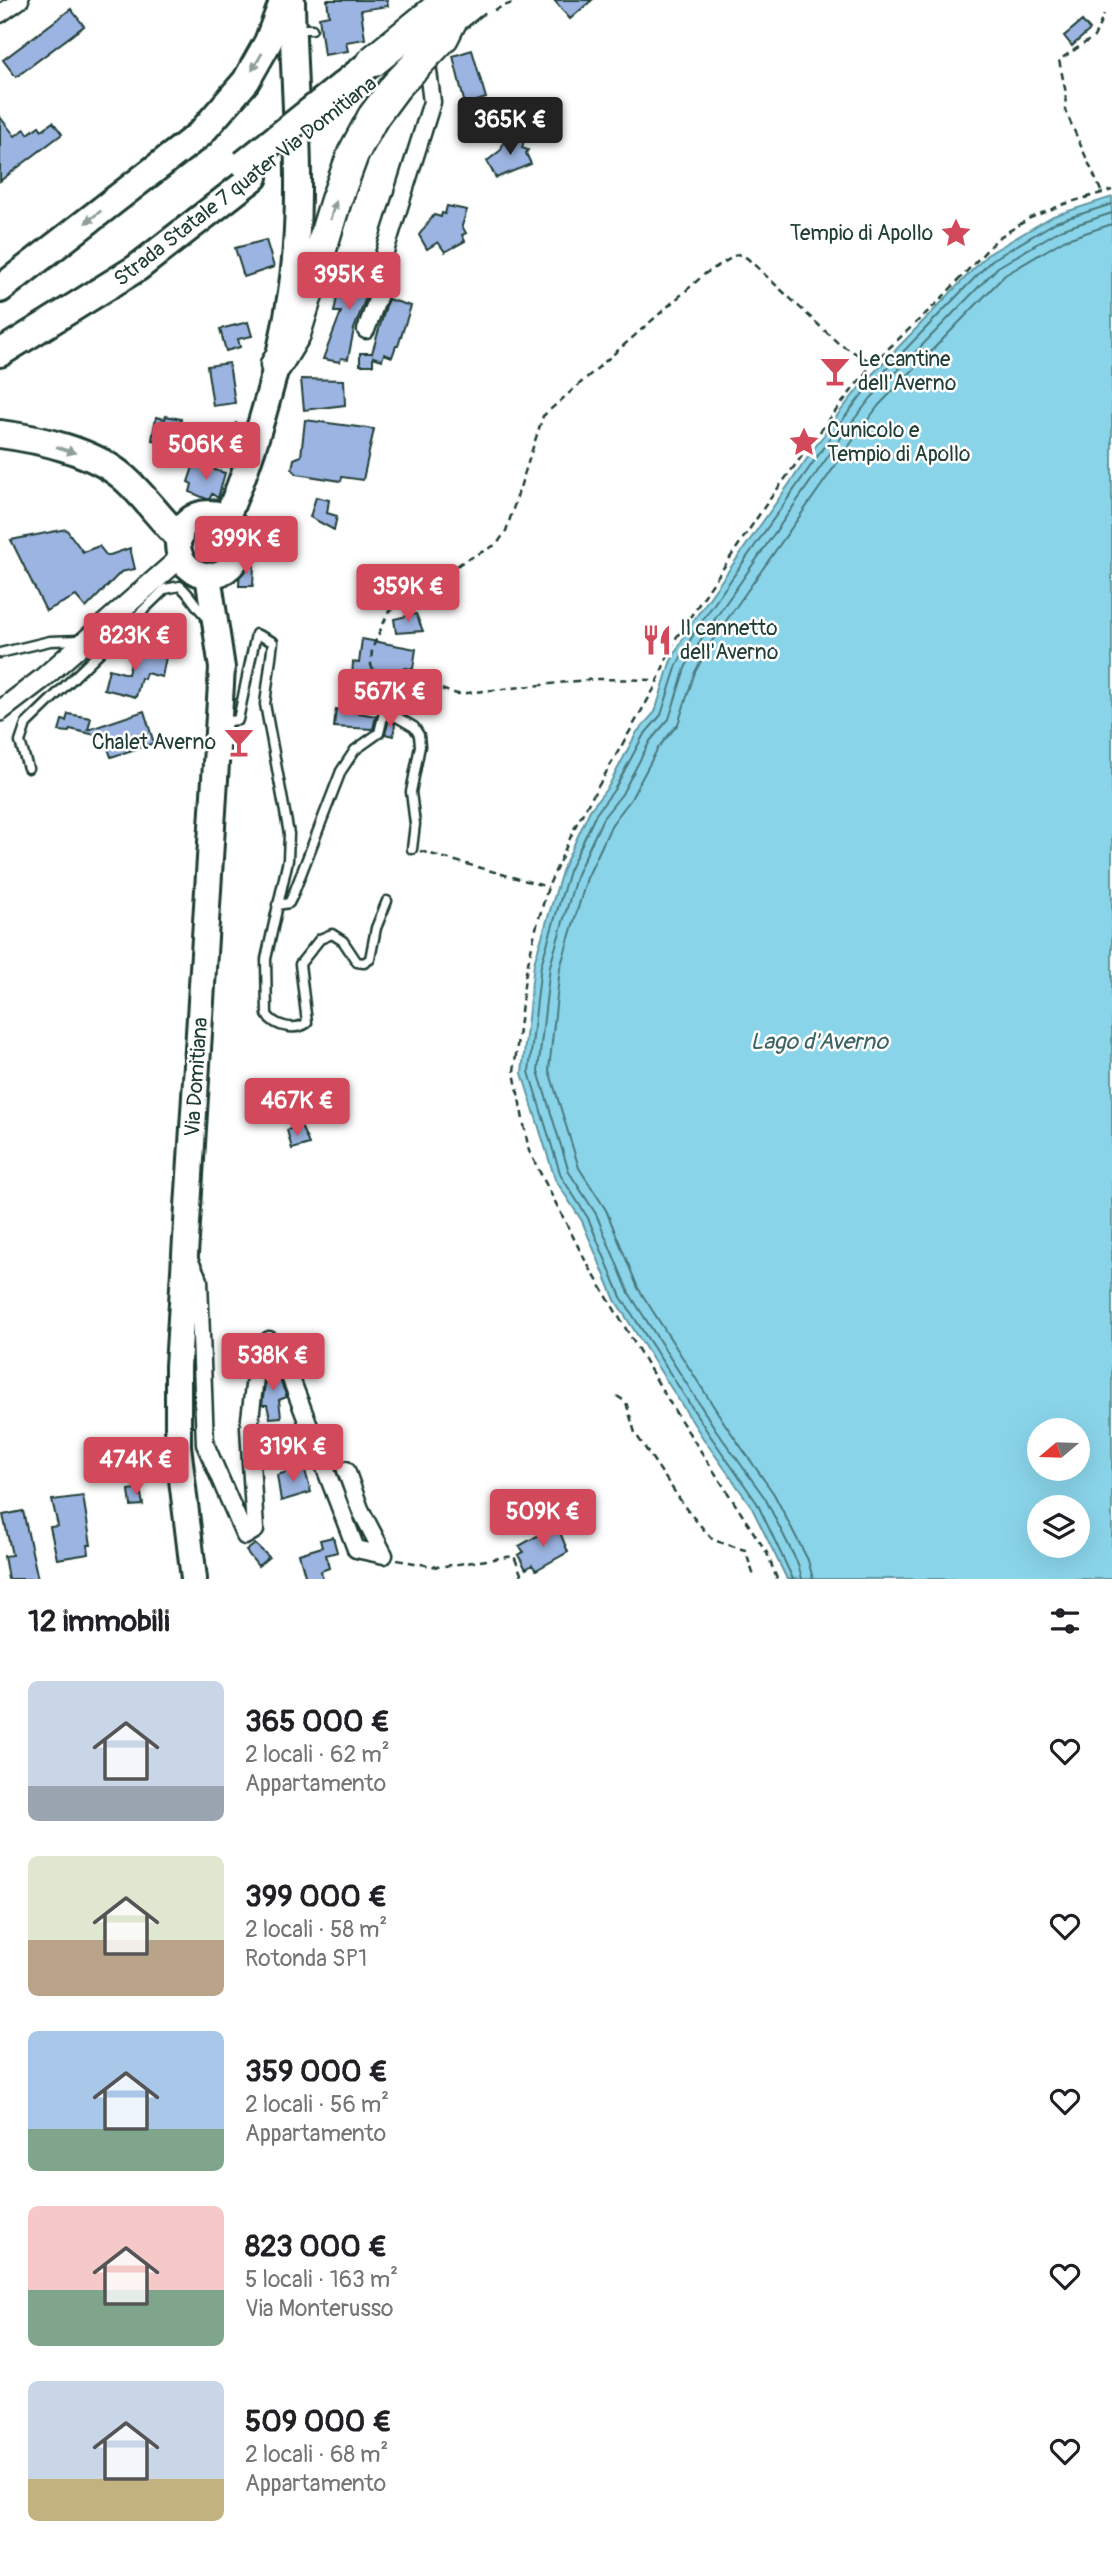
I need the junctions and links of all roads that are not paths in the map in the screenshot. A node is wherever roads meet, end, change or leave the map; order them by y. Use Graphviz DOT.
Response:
graph roads {
  1 [pos="20,0"];
  2 [pos="284,0"];
  3 [pos="292,0"];
  4 [pos="423,0"];
  5 [pos="475,0"];
  6 [pos="450,9"];
  7 [pos="0,14"];
  8 [pos="377,68"];
  9 [pos="249,171"];
  10 [pos="0,289"];
  11 [pos="366,330"];
  12 [pos="0,333"];
  13 [pos="0,354"];
  14 [pos="276,365"];
  15 [pos="0,434"];
  16 [pos="226,519"];
  17 [pos="180,547"];
  18 [pos="208,575"];
  19 [pos="214,615"];
  20 [pos="86,640"];
  21 [pos="0,653"];
  22 [pos="399,690"];
  23 [pos="383,709"];
  24 [pos="0,711"];
  25 [pos="219,723"];
  26 [pos="28,768"];
  27 [pos="412,849"];
  28 [pos="387,901"];
  29 [pos="277,905"];
  30 [pos="185,1253"];
  31 [pos="346,1470"];
  32 [pos="194,1579"];
  1 -- 7 [label="street"];
  2 -- 10 [label="highway, one-way"];
  3 -- 14 [label="main road"];
  4 -- 11 [label="street"];
  5 -- 6 [label="highway, bridge"];
  6 -- 8 [label="highway, bridge"];
  14 -- 6 [label="highway, one-way, bridge"];
  8 -- 9 [label="highway, Strada Statale 7 quater Via Domitiana"];
  9 -- 12 [label="highway, Strada Statale 7 quater Via Domitiana"];
  9 -- 13 [label="highway, Strada Statale 7 quater Via Domitiana"];
  14 -- 16 [label="main road"];
  15 -- 17 [label="highway, one-way"];
  16 -- 17 [label="main road"];
  16 -- 18 [label="main road"];
  17 -- 18 [label="main road"];
  17 -- 20 [label="street"];
  18 -- 19 [label="main road, Via Domitiana"];
  19 -- 25 [label="main road, Via Domitiana"];
  19 -- 26 [label="lane"];
  20 -- 21 [label="lane"];
  20 -- 24 [label="street"];
  22 -- 23 [label="lane"];
  23 -- 27 [label="lane"];
  23 -- 29 [label="lane"];
  25 -- 29 [label="lane"];
  25 -- 30 [label="main road, Via Domitiana"];
  28 -- 29 [label="lane"];
  30 -- 31 [label="street"];
  30 -- 32 [label="main road, Via Domitiana"];
}
